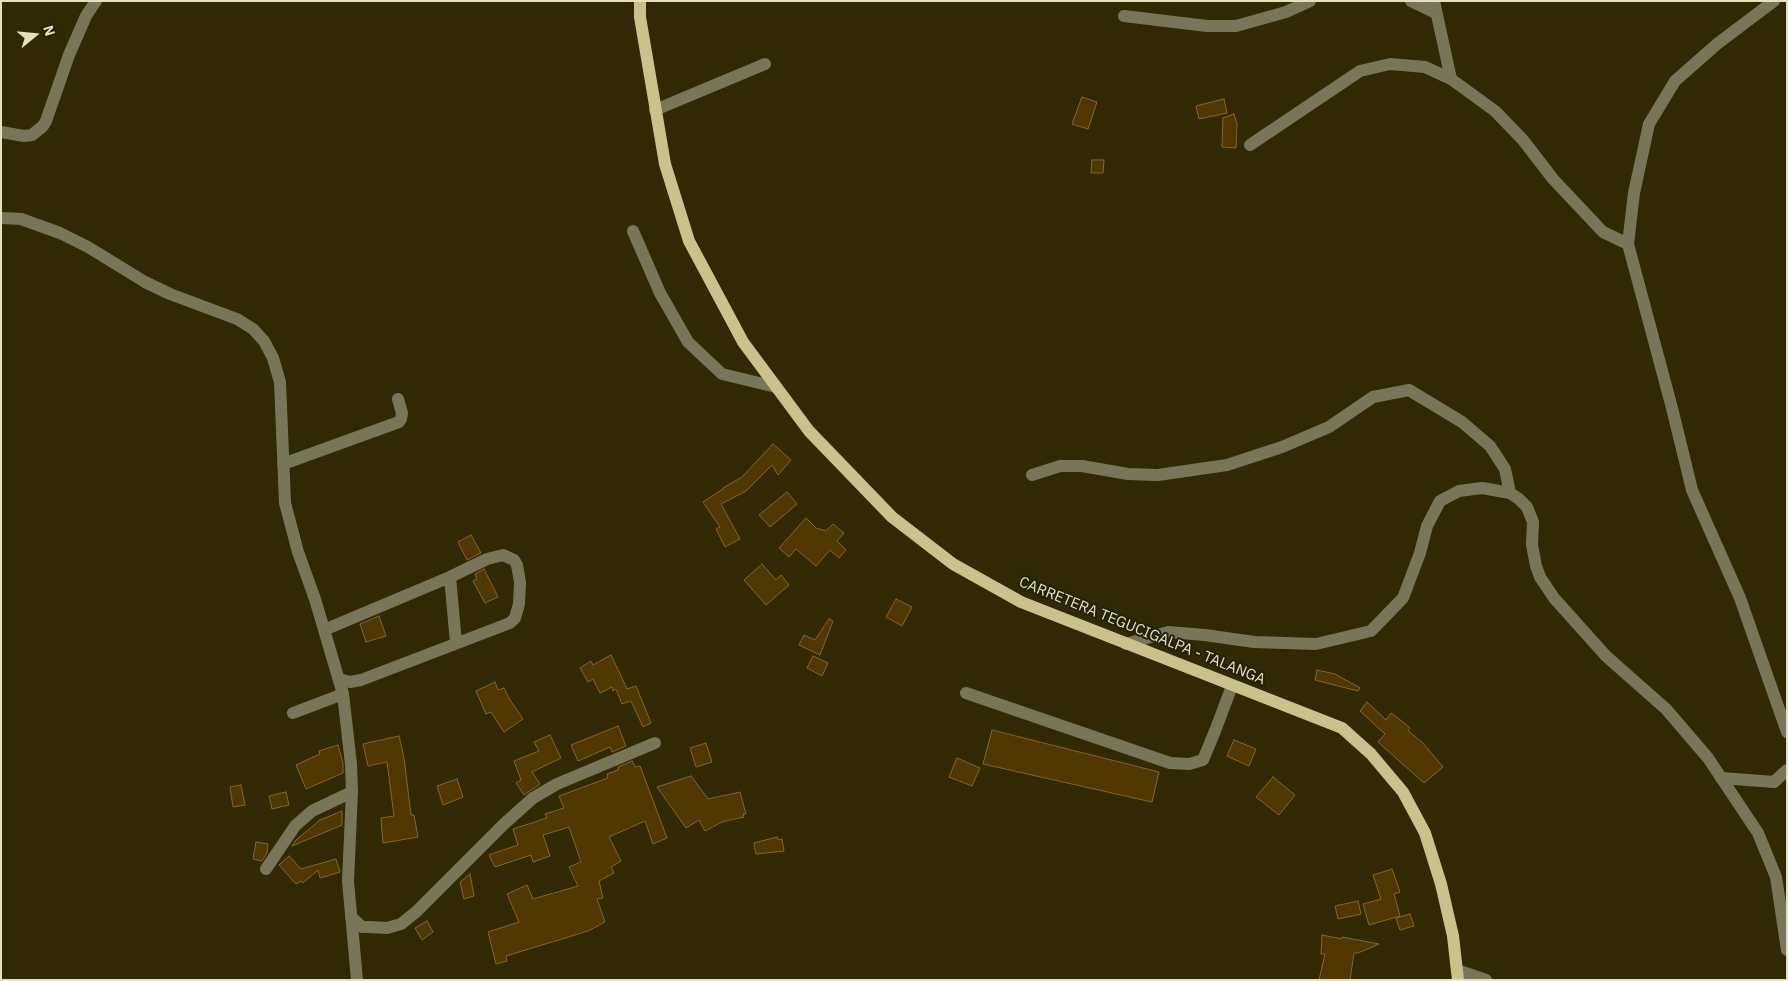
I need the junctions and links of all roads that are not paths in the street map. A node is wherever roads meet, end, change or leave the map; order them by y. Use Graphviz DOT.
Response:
graph roads {
  1 [pos="96,1"];
  2 [pos="640,1"];
  3 [pos="1310,1"];
  4 [pos="1411,1"];
  5 [pos="1774,1"];
  6 [pos="1435,7"];
  7 [pos="1124,16"];
  8 [pos="764,64"];
  9 [pos="1451,79"];
  10 [pos="655,110"];
  11 [pos="1,132"];
  12 [pos="1250,145"];
  13 [pos="1,218"];
  14 [pos="633,231"];
  15 [pos="1628,244"];
  16 [pos="776,387"];
  17 [pos="398,399"];
  18 [pos="283,464"];
  19 [pos="1032,475"];
  20 [pos="1510,494"];
  21 [pos="450,577"];
  22 [pos="324,630"];
  23 [pos="456,643"];
  24 [pos="1126,644"];
  25 [pos="339,679"];
  26 [pos="1232,686"];
  27 [pos="966,693"];
  28 [pos="343,694"];
  29 [pos="293,713"];
  30 [pos="1787,732"];
  31 [pos="656,743"];
  32 [pos="1787,770"];
  33 [pos="1721,778"];
  34 [pos="352,792"];
  35 [pos="266,869"];
  36 [pos="351,917"];
  37 [pos="1787,950"];
  38 [pos="1457,975"];
  39 [pos="357,980"];
  40 [pos="1486,980"];
  1 -- 11 [label="street"];
  2 -- 10 [label="main road, CARRETERA TEGUCIGALPA - TALANGA"];
  3 -- 7 [label="street"];
  4 -- 6 [label="street"];
  5 -- 15 [label="street"];
  6 -- 9 [label="street"];
  8 -- 10 [label="street"];
  9 -- 12 [label="street"];
  9 -- 15 [label="street"];
  10 -- 16 [label="main road, CARRETERA TEGUCIGALPA - TALANGA"];
  13 -- 18 [label="street"];
  14 -- 16 [label="street"];
  15 -- 30 [label="street"];
  16 -- 24 [label="main road, CARRETERA TEGUCIGALPA - TALANGA"];
  17 -- 18 [label="street"];
  18 -- 22 [label="street"];
  19 -- 20 [label="street"];
  20 -- 24 [label="street"];
  20 -- 33 [label="street"];
  21 -- 22 [label="street"];
  21 -- 23 [label="street"];
  21 -- 23 [label="street"];
  22 -- 25 [label="street"];
  23 -- 25 [label="street"];
  24 -- 26 [label="main road, CARRETERA TEGUCIGALPA - TALANGA"];
  25 -- 28 [label="street"];
  26 -- 27 [label="street"];
  26 -- 38 [label="main road, CARRETERA TEGUCIGALPA - TALANGA"];
  28 -- 29 [label="street"];
  28 -- 34 [label="street"];
  31 -- 36 [label="street"];
  32 -- 33 [label="street"];
  33 -- 37 [label="street"];
  34 -- 35 [label="street"];
  34 -- 36 [label="street"];
  36 -- 39 [label="street"];
  38 -- 40 [label="street"];
}
